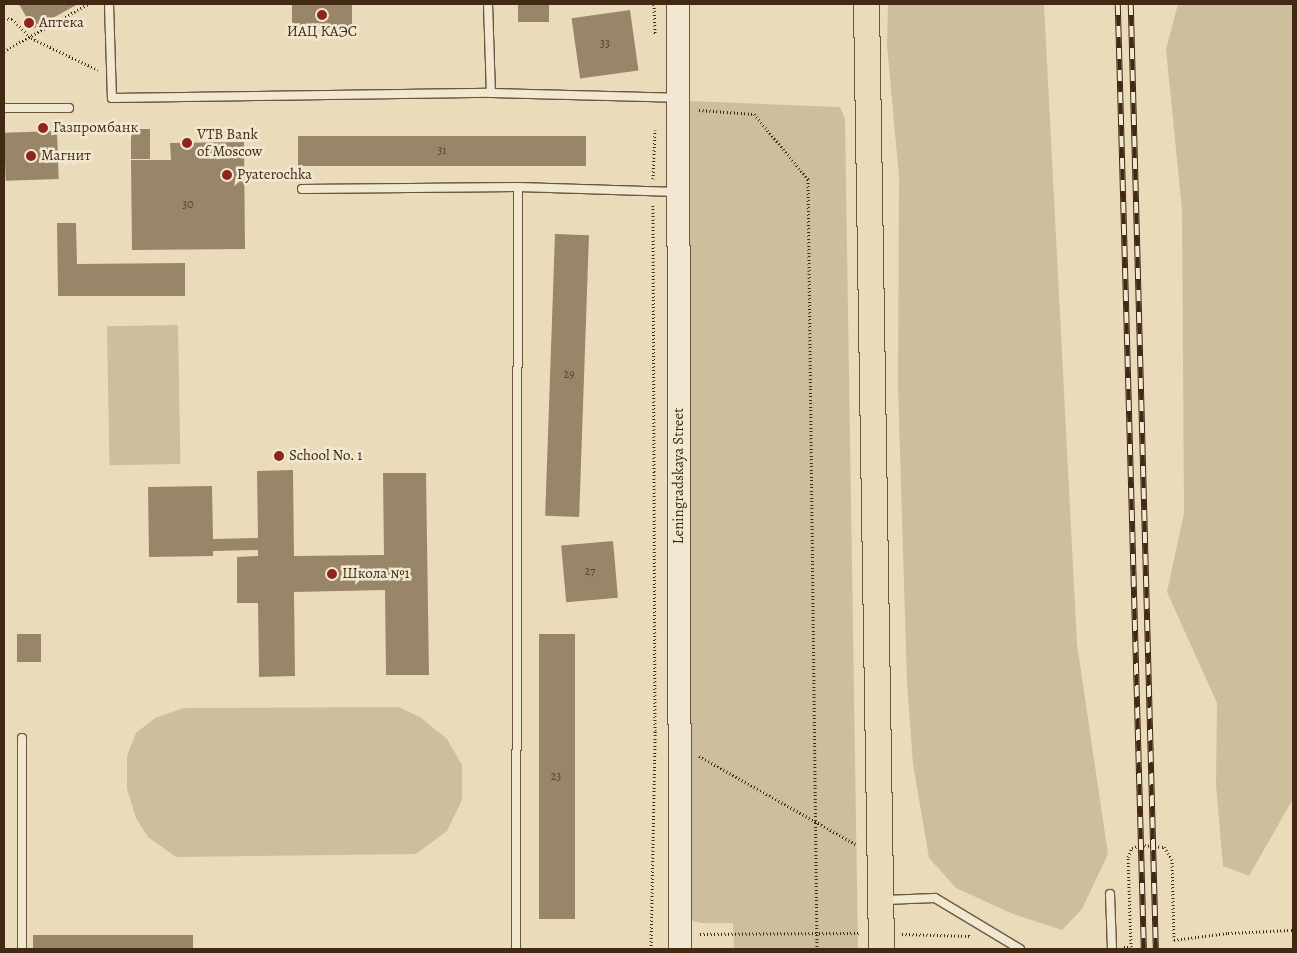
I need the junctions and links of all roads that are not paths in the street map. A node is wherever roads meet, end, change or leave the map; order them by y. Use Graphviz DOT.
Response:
graph roads {
  1 [pos="109,4"];
  2 [pos="488,4"];
  3 [pos="678,4"];
  4 [pos="866,4"];
  5 [pos="491,93"];
  6 [pos="679,103"];
  7 [pos="4,108"];
  8 [pos="70,108"];
  9 [pos="518,187"];
  10 [pos="302,189"];
  11 [pos="679,192"];
  12 [pos="22,738"];
  13 [pos="1110,894"];
  14 [pos="880,900"];
  15 [pos="881,941"];
  16 [pos="680,942"];
  17 [pos="1112,948"];
  18 [pos="22,949"];
  19 [pos="516,949"];
  20 [pos="1020,949"];
  1 -- 5 [label="lane"];
  2 -- 5 [label="lane"];
  3 -- 6 [label="street, Leningradskaya Street"];
  4 -- 14 [label="main road"];
  5 -- 6 [label="lane"];
  6 -- 11 [label="street, Leningradskaya Street"];
  7 -- 8 [label="lane"];
  9 -- 10 [label="lane"];
  9 -- 11 [label="lane"];
  9 -- 19 [label="lane"];
  11 -- 16 [label="street, Leningradskaya Street"];
  12 -- 18 [label="lane"];
  13 -- 17 [label="lane"];
  14 -- 15 [label="main road"];
  14 -- 20 [label="lane"];
}
